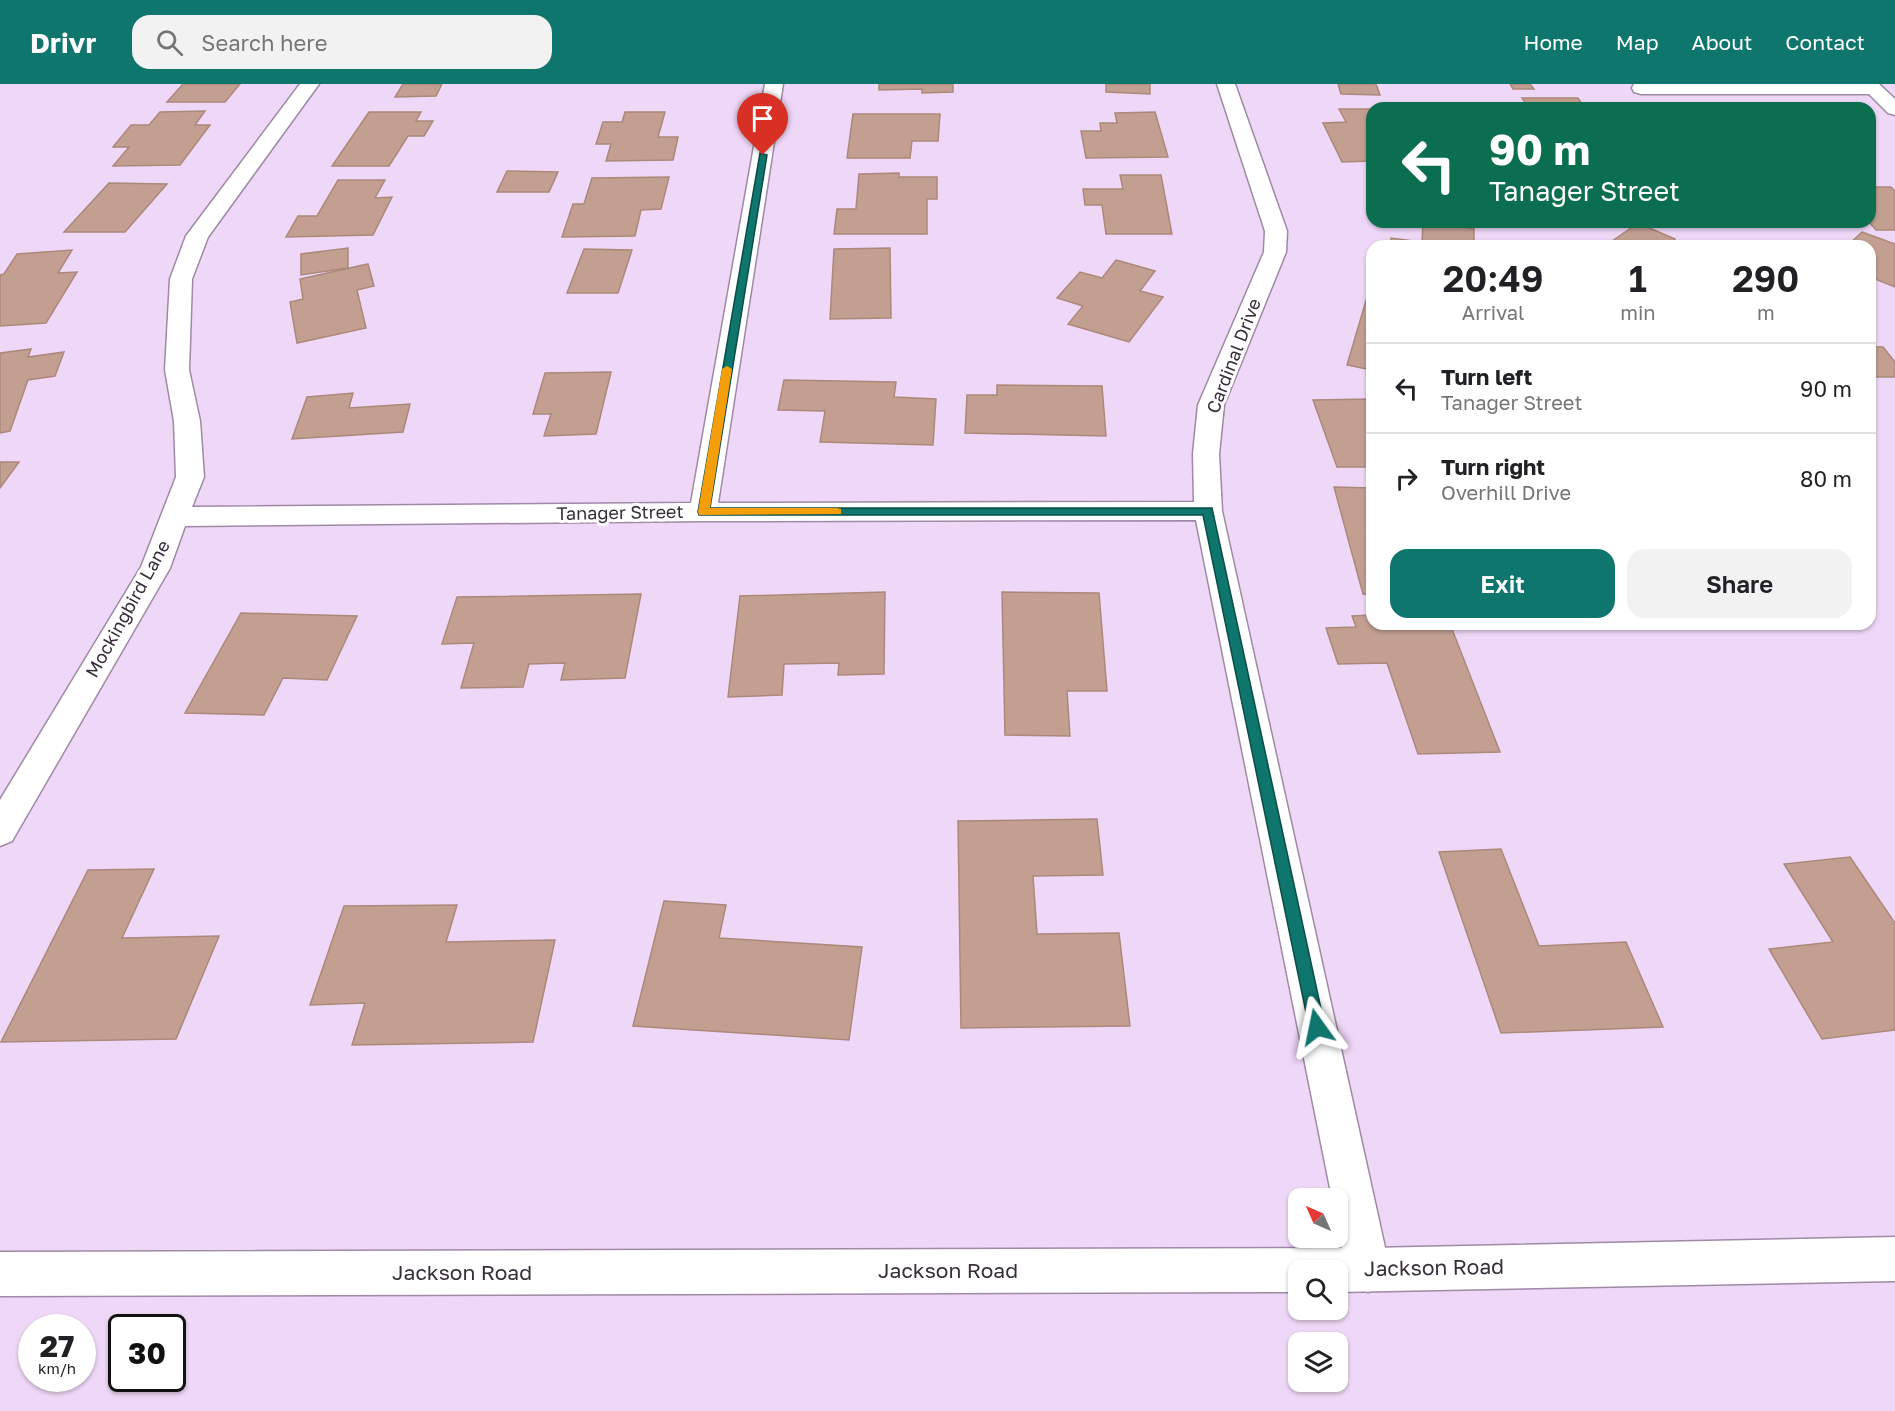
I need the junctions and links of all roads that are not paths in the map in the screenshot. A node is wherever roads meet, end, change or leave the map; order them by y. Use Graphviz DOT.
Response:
graph roads {
  1 [pos="310,84"];
  2 [pos="774,84"];
  3 [pos="1226,84"];
  4 [pos="1640,86"];
  5 [pos="1870,86"];
  6 [pos="1652,102"];
  7 [pos="1895,109"];
  8 [pos="1208,511"];
  9 [pos="703,512"];
  10 [pos="176,517"];
  11 [pos="0,831"];
  12 [pos="1895,1259"];
  13 [pos="1368,1270"];
  14 [pos="0,1274"];
  1 -- 10 [label="street, Mockingbird Lane"];
  2 -- 9 [label="street"];
  3 -- 8 [label="street, Cardinal Drive"];
  4 -- 5 [label="street"];
  4 -- 6 [label="street"];
  5 -- 7 [label="street"];
  8 -- 9 [label="street, Tanager Street"];
  8 -- 13 [label="street, Cardinal Drive"];
  9 -- 10 [label="street, Tanager Street"];
  10 -- 11 [label="street, Mockingbird Lane"];
  12 -- 13 [label="street, Jackson Road"];
  13 -- 14 [label="street, Jackson Road"];
}
